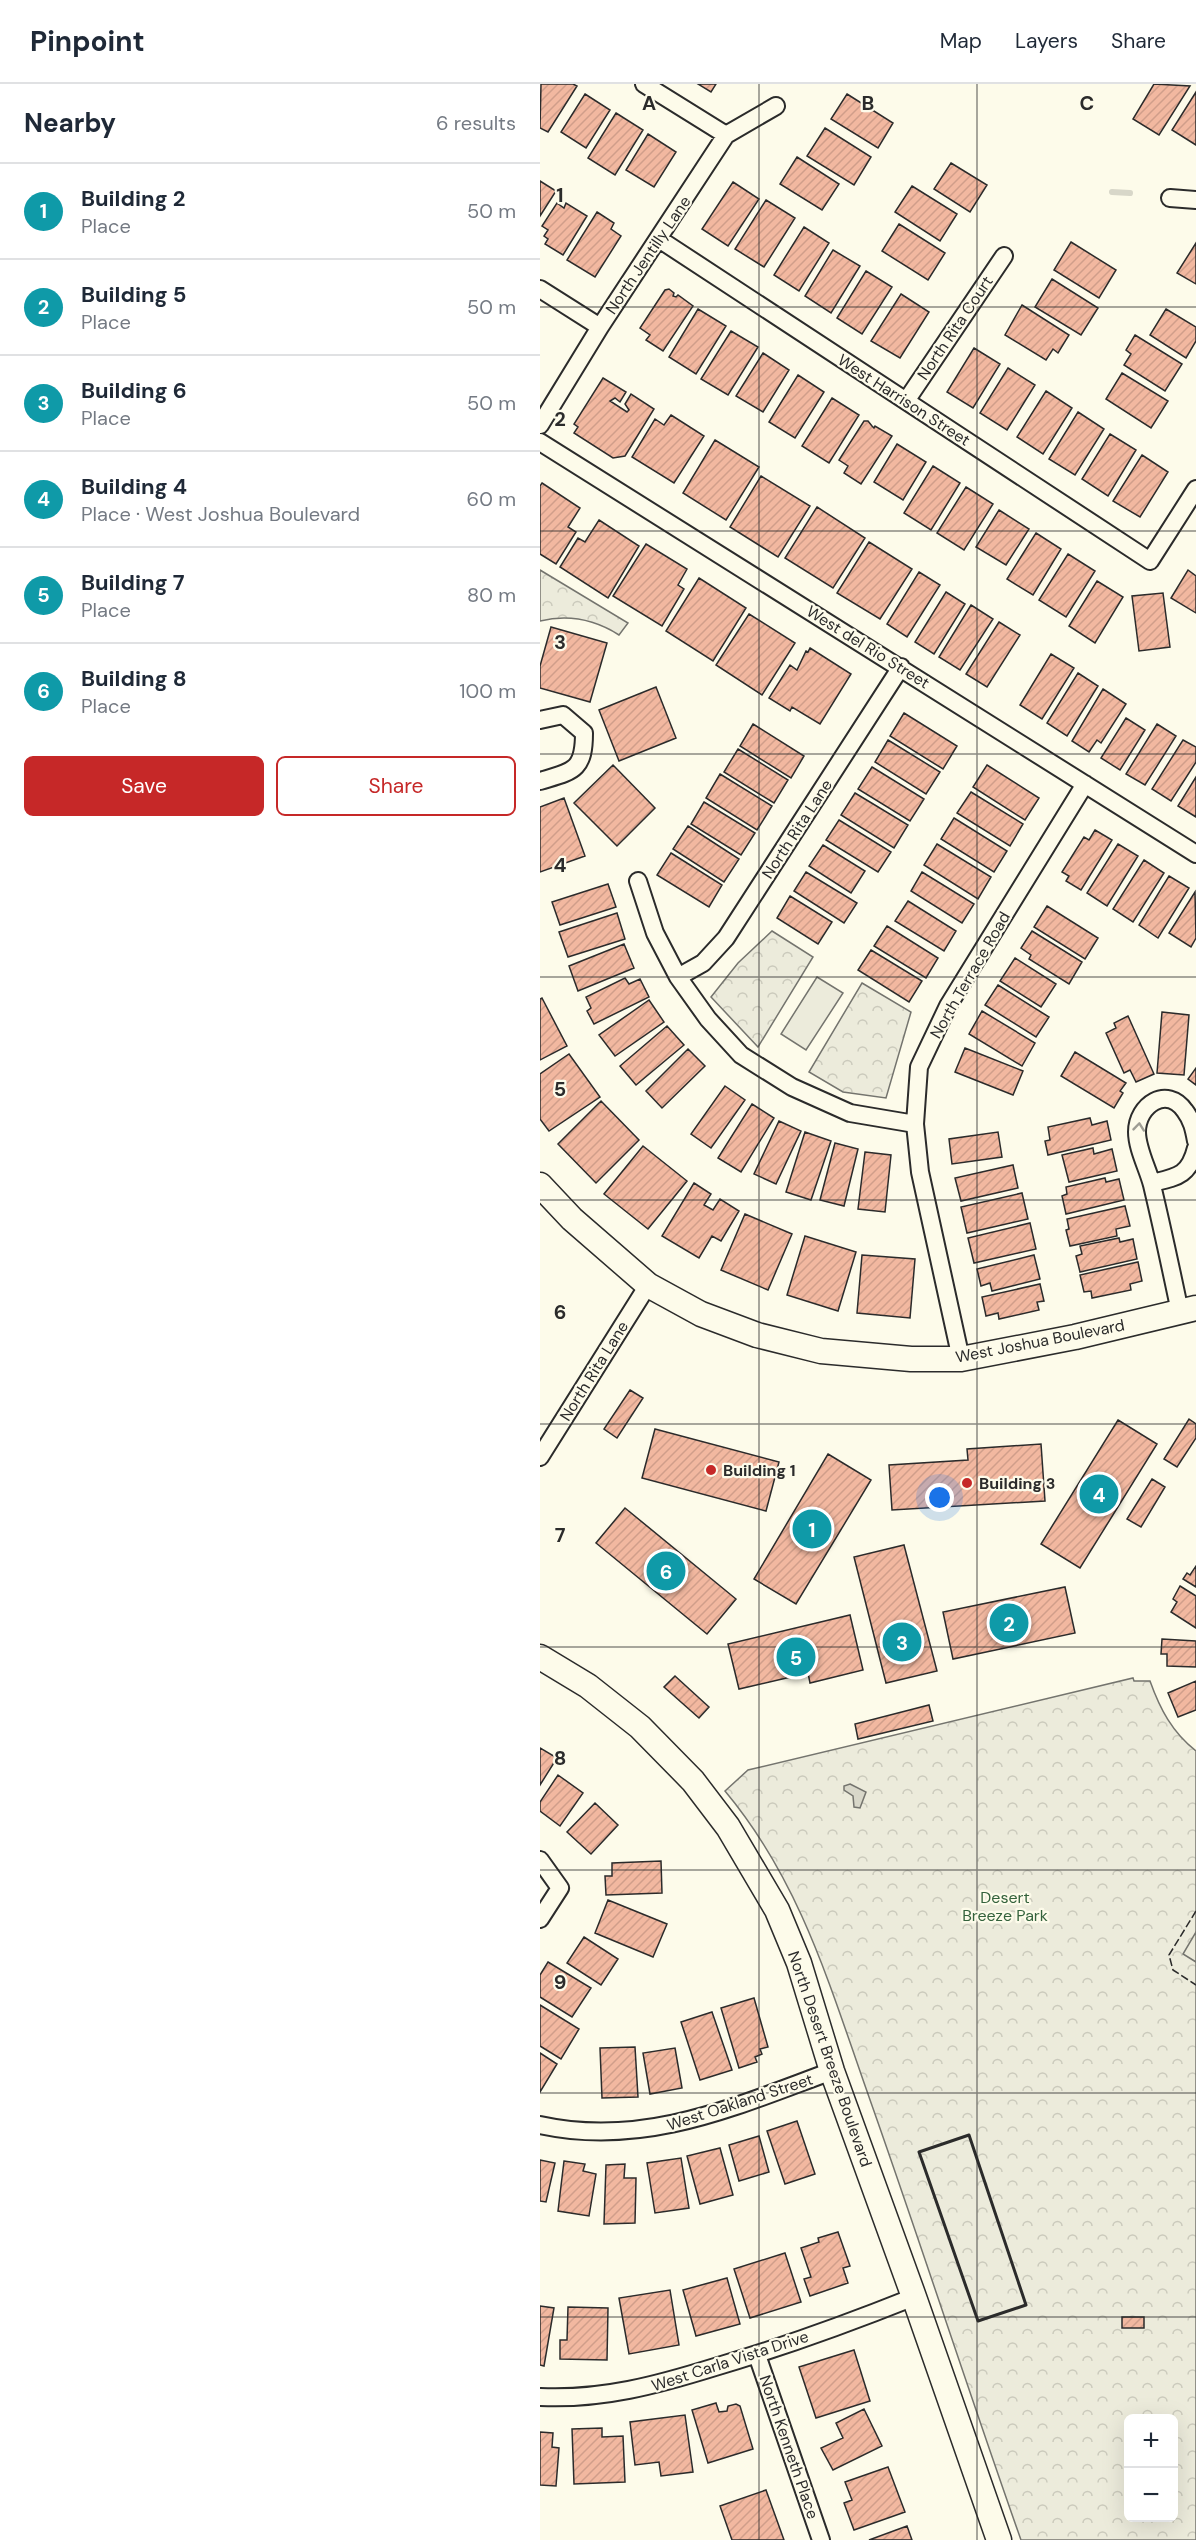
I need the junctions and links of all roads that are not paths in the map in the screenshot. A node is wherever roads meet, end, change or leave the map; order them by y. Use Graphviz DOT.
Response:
graph roads {
  1 [pos="644,84"];
  2 [pos="776,106"];
  3 [pos="726,135"];
  4 [pos="1170,198"];
  5 [pos="1196,200"];
  6 [pos="659,240"];
  7 [pos="1004,256"];
  8 [pos="540,289"];
  9 [pos="600,327"];
  10 [pos="906,401"];
  11 [pos="540,426"];
  12 [pos="540,442"];
  13 [pos="1196,489"];
  14 [pos="901,667"];
  15 [pos="540,720"];
  16 [pos="540,781"];
  17 [pos="1085,784"];
  18 [pos="1196,854"];
  19 [pos="639,881"];
  20 [pos="678,977"];
  21 [pos="915,1124"];
  22 [pos="1196,1141"];
  23 [pos="1196,1148"];
  24 [pos="1152,1183"];
  25 [pos="540,1185"];
  26 [pos="648,1285"];
  27 [pos="1188,1310"];
  28 [pos="961,1359"];
  29 [pos="540,1457"];
  30 [pos="540,1657"];
  31 [pos="540,1860"];
  32 [pos="540,1918"];
  33 [pos="832,2072"];
  34 [pos="540,2125"];
  35 [pos="914,2297"];
  36 [pos="757,2355"];
  37 [pos="540,2397"];
  38 [pos="821,2540"];
  39 [pos="999,2540"];
  1 -- 3 [label="street"];
  2 -- 3 [label="street, North Jentilly Lane"];
  3 -- 6 [label="street, North Jentilly Lane"];
  4 -- 5 [label="street"];
  6 -- 9 [label="street, North Jentilly Lane"];
  6 -- 10 [label="street, West Harrison Street"];
  7 -- 10 [label="street, North Rita Court"];
  8 -- 9 [label="street"];
  9 -- 11 [label="street, North Jentilly Lane"];
  10 -- 13 [label="street, West Harrison Street"];
  12 -- 14 [label="street, West del Rio Street"];
  14 -- 17 [label="street, West del Rio Street"];
  14 -- 20 [label="street, North Rita Lane"];
  15 -- 16 [label="street"];
  17 -- 18 [label="street, West del Rio Street"];
  17 -- 21 [label="street, North Terrace Road"];
  19 -- 20 [label="street"];
  20 -- 21 [label="street"];
  21 -- 28 [label="street, North Terrace Road"];
  24 -- 22 [label="street, one-way"];
  23 -- 24 [label="street"];
  24 -- 27 [label="street"];
  25 -- 26 [label="street, West Joshua Boulevard"];
  26 -- 28 [label="street, West Joshua Boulevard"];
  26 -- 29 [label="street, North Rita Lane"];
  27 -- 28 [label="street, West Joshua Boulevard"];
  30 -- 33 [label="street, North Desert Breeze Boulevard"];
  31 -- 32 [label="street"];
  33 -- 34 [label="street, West Oakland Street"];
  33 -- 35 [label="street, North Desert Breeze Boulevard"];
  35 -- 36 [label="street, West Carla Vista Drive"];
  35 -- 39 [label="street, North Desert Breeze Boulevard"];
  36 -- 37 [label="street, West Carla Vista Drive"];
  36 -- 38 [label="street, North Kenneth Place"];
}
